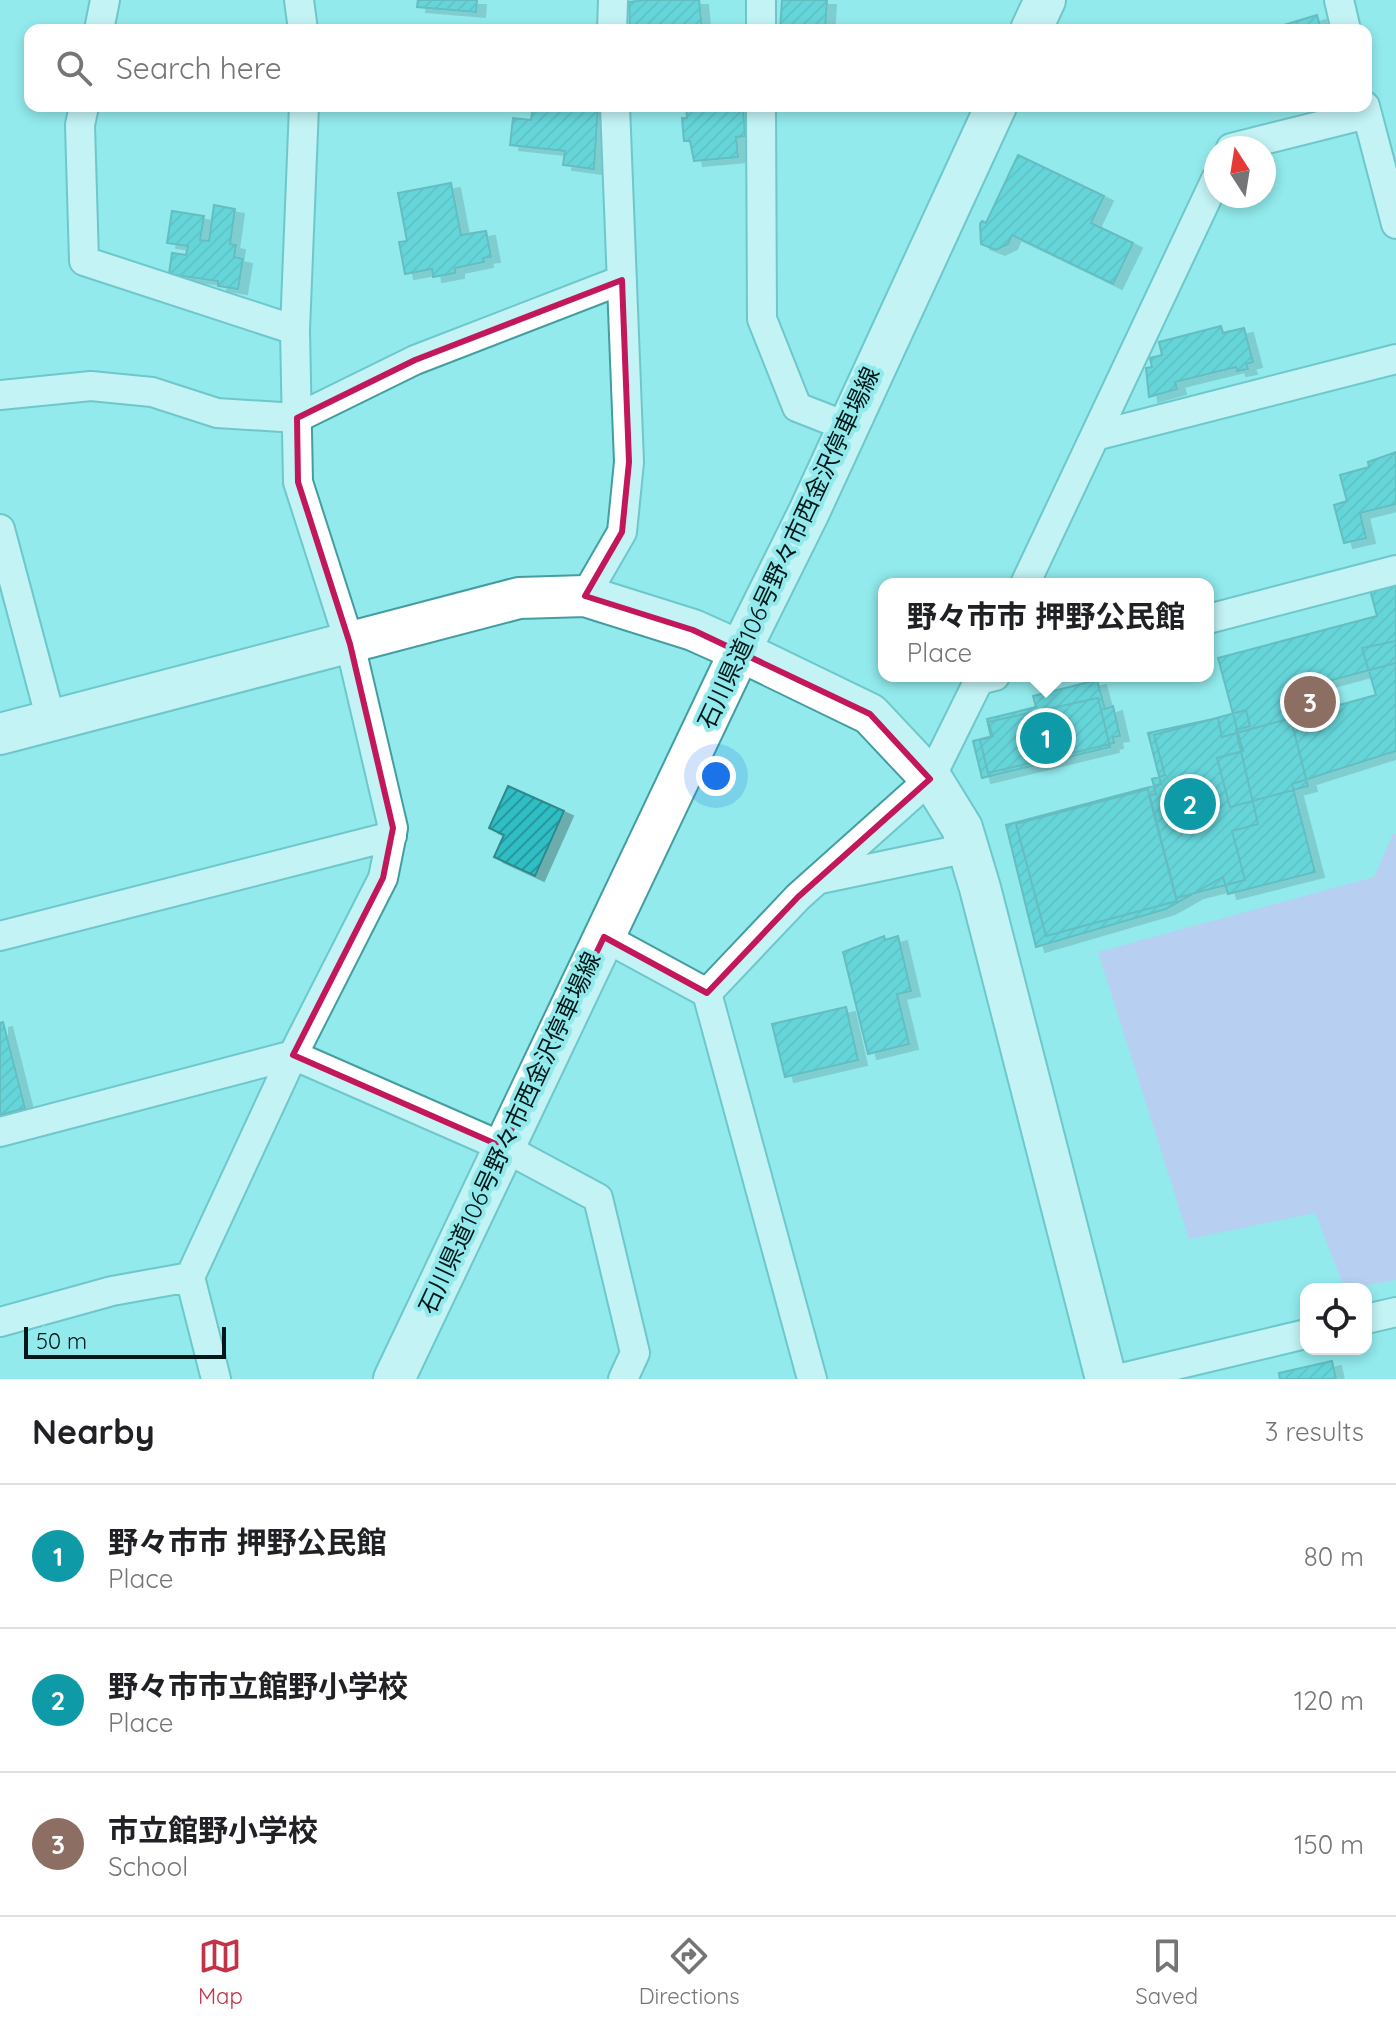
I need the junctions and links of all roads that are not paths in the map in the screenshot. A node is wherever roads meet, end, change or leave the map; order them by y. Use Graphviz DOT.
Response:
graph roads {
  1 [pos="105,0"];
  2 [pos="299,0"];
  3 [pos="613,0"];
  4 [pos="761,0"];
  5 [pos="1045,0"];
  6 [pos="1339,0"];
  7 [pos="100,24"];
  8 [pos="302,24"];
  9 [pos="612,24"];
  10 [pos="761,24"];
  11 [pos="1034,24"];
  12 [pos="1345,24"];
  13 [pos="83,112"];
  14 [pos="304,112"];
  15 [pos="615,112"];
  16 [pos="761,112"];
  17 [pos="993,112"];
  18 [pos="1359,112"];
  19 [pos="1367,112"];
  20 [pos="1274,136"];
  21 [pos="1204,204"];
  22 [pos="1396,224"];
  23 [pos="622,280"];
  24 [pos="295,330"];
  25 [pos="1396,359"];
  26 [pos="0,395"];
  27 [pos="297,418"];
  28 [pos="848,427"];
  29 [pos="1095,436"];
  30 [pos="0,529"];
  31 [pos="1396,570"];
  32 [pos="1028,578"];
  33 [pos="585,596"];
  34 [pos="1214,617"];
  35 [pos="350,644"];
  36 [pos="740,651"];
  37 [pos="982,682"];
  38 [pos="51,720"];
  39 [pos="0,734"];
  40 [pos="930,779"];
  41 [pos="392,836"];
  42 [pos="968,848"];
  43 [pos="816,880"];
  44 [pos="0,936"];
  45 [pos="604,937"];
  46 [pos="707,993"];
  47 [pos="293,1055"];
  48 [pos="0,1132"];
  49 [pos="503,1147"];
  50 [pos="190,1277"];
  51 [pos="1396,1312"];
  52 [pos="1372,1318"];
  53 [pos="0,1322"];
  54 [pos="1300,1335"];
  55 [pos="216,1379"];
  56 [pos="394,1379"];
  57 [pos="623,1379"];
  58 [pos="812,1379"];
  59 [pos="1106,1379"];
  60 [pos="1117,1379"];
  1 -- 7 [label="street"];
  2 -- 8 [label="street"];
  3 -- 9 [label="street"];
  4 -- 10 [label="street"];
  5 -- 11 [label="street"];
  6 -- 12 [label="street"];
  13 -- 24 [label="street"];
  14 -- 24 [label="street"];
  15 -- 23 [label="street"];
  16 -- 28 [label="street"];
  17 -- 28 [label="street, 石川県道106号野々市西金沢停車場線"];
  18 -- 20 [label="street"];
  19 -- 22 [label="street"];
  21 -- 29 [label="street"];
  23 -- 27 [label="street"];
  23 -- 33 [label="street"];
  24 -- 27 [label="street"];
  25 -- 29 [label="street"];
  26 -- 27 [label="street"];
  27 -- 35 [label="street"];
  28 -- 36 [label="street, 石川県道106号野々市西金沢停車場線"];
  29 -- 32 [label="street"];
  30 -- 38 [label="street"];
  31 -- 34 [label="street"];
  33 -- 35 [label="street"];
  33 -- 36 [label="street"];
  35 -- 38 [label="street"];
  35 -- 41 [label="street"];
  36 -- 40 [label="street"];
  36 -- 45 [label="street, 石川県道106号野々市西金沢停車場線"];
  37 -- 40 [label="street"];
  38 -- 39 [label="street"];
  40 -- 42 [label="street"];
  40 -- 43 [label="street"];
  41 -- 44 [label="street"];
  41 -- 47 [label="street"];
  42 -- 43 [label="street"];
  42 -- 59 [label="street"];
  43 -- 46 [label="street"];
  45 -- 46 [label="street"];
  45 -- 49 [label="street, 石川県道106号野々市西金沢停車場線"];
  46 -- 58 [label="street"];
  47 -- 48 [label="street"];
  47 -- 49 [label="street"];
  47 -- 50 [label="street"];
  49 -- 56 [label="street, 石川県道106号野々市西金沢停車場線"];
  49 -- 57 [label="street"];
  50 -- 53 [label="street"];
  50 -- 55 [label="street"];
  51 -- 52 [label="street"];
  54 -- 60 [label="street"];
}
